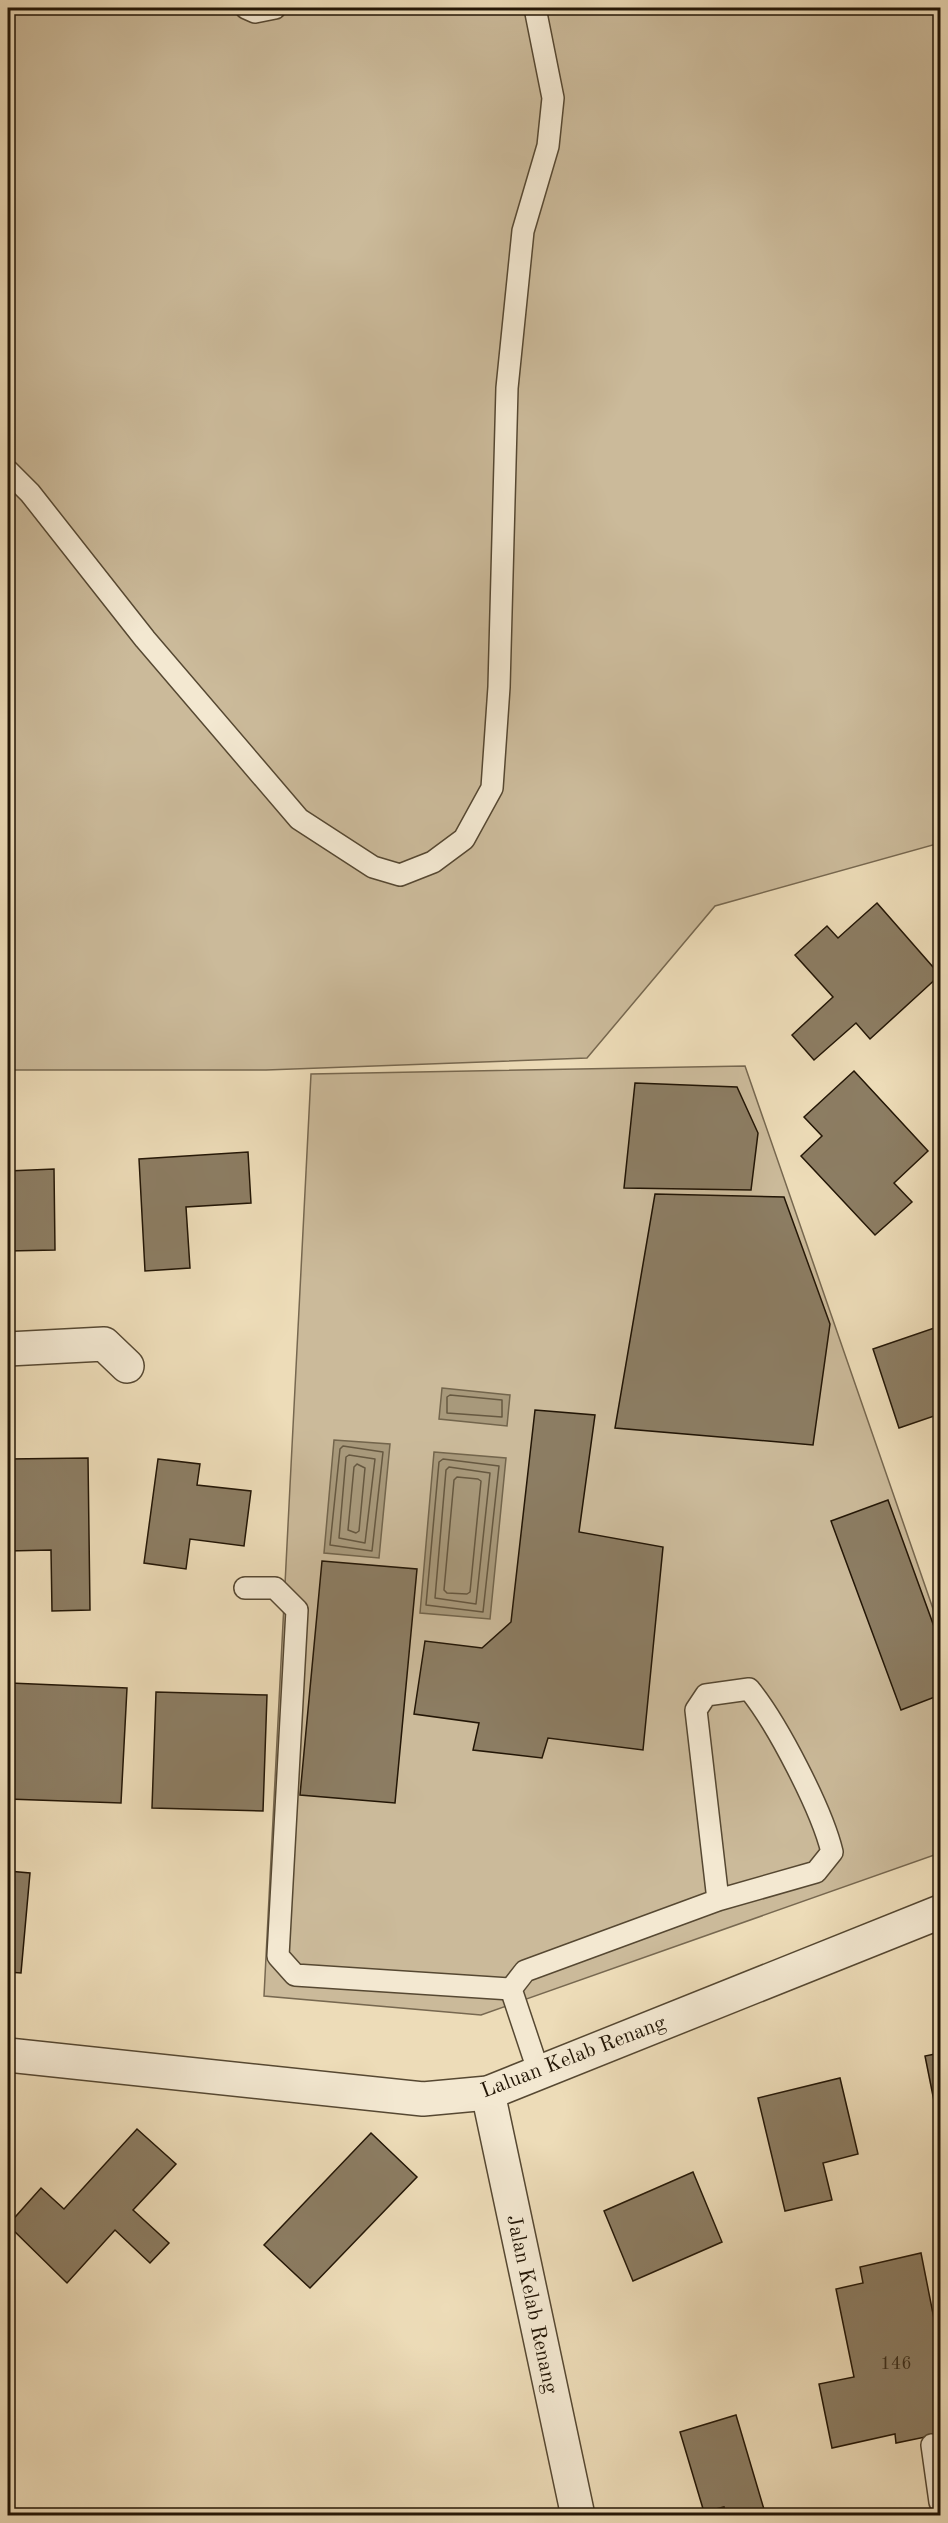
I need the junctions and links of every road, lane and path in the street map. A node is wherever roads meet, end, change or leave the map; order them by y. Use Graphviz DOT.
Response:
graph roads {
  1 [pos="246,8"];
  2 [pos="275,8"];
  3 [pos="535,8"];
  4 [pos="8,471"];
  5 [pos="8,1349"];
  6 [pos="127,1366"];
  7 [pos="245,1588"];
  8 [pos="718,1900"];
  9 [pos="940,1912"];
  10 [pos="511,1989"];
  11 [pos="8,2055"];
  12 [pos="539,2073"];
  13 [pos="488,2093"];
  14 [pos="932,2445"];
  15 [pos="940,2502"];
  16 [pos="578,2516"];
  1 -- 2 [label="lane"];
  3 -- 4 [label="lane"];
  5 -- 6 [label="street"];
  7 -- 10 [label="lane"];
  8 -- 8 [label="lane"];
  8 -- 10 [label="lane"];
  9 -- 12 [label="street, Laluan Kelab Renang"];
  10 -- 12 [label="lane"];
  11 -- 13 [label="street, Laluan Kelab Renang"];
  12 -- 13 [label="street, Laluan Kelab Renang"];
  13 -- 16 [label="street, Jalan Kelab Renang"];
  14 -- 15 [label="lane"];
}
